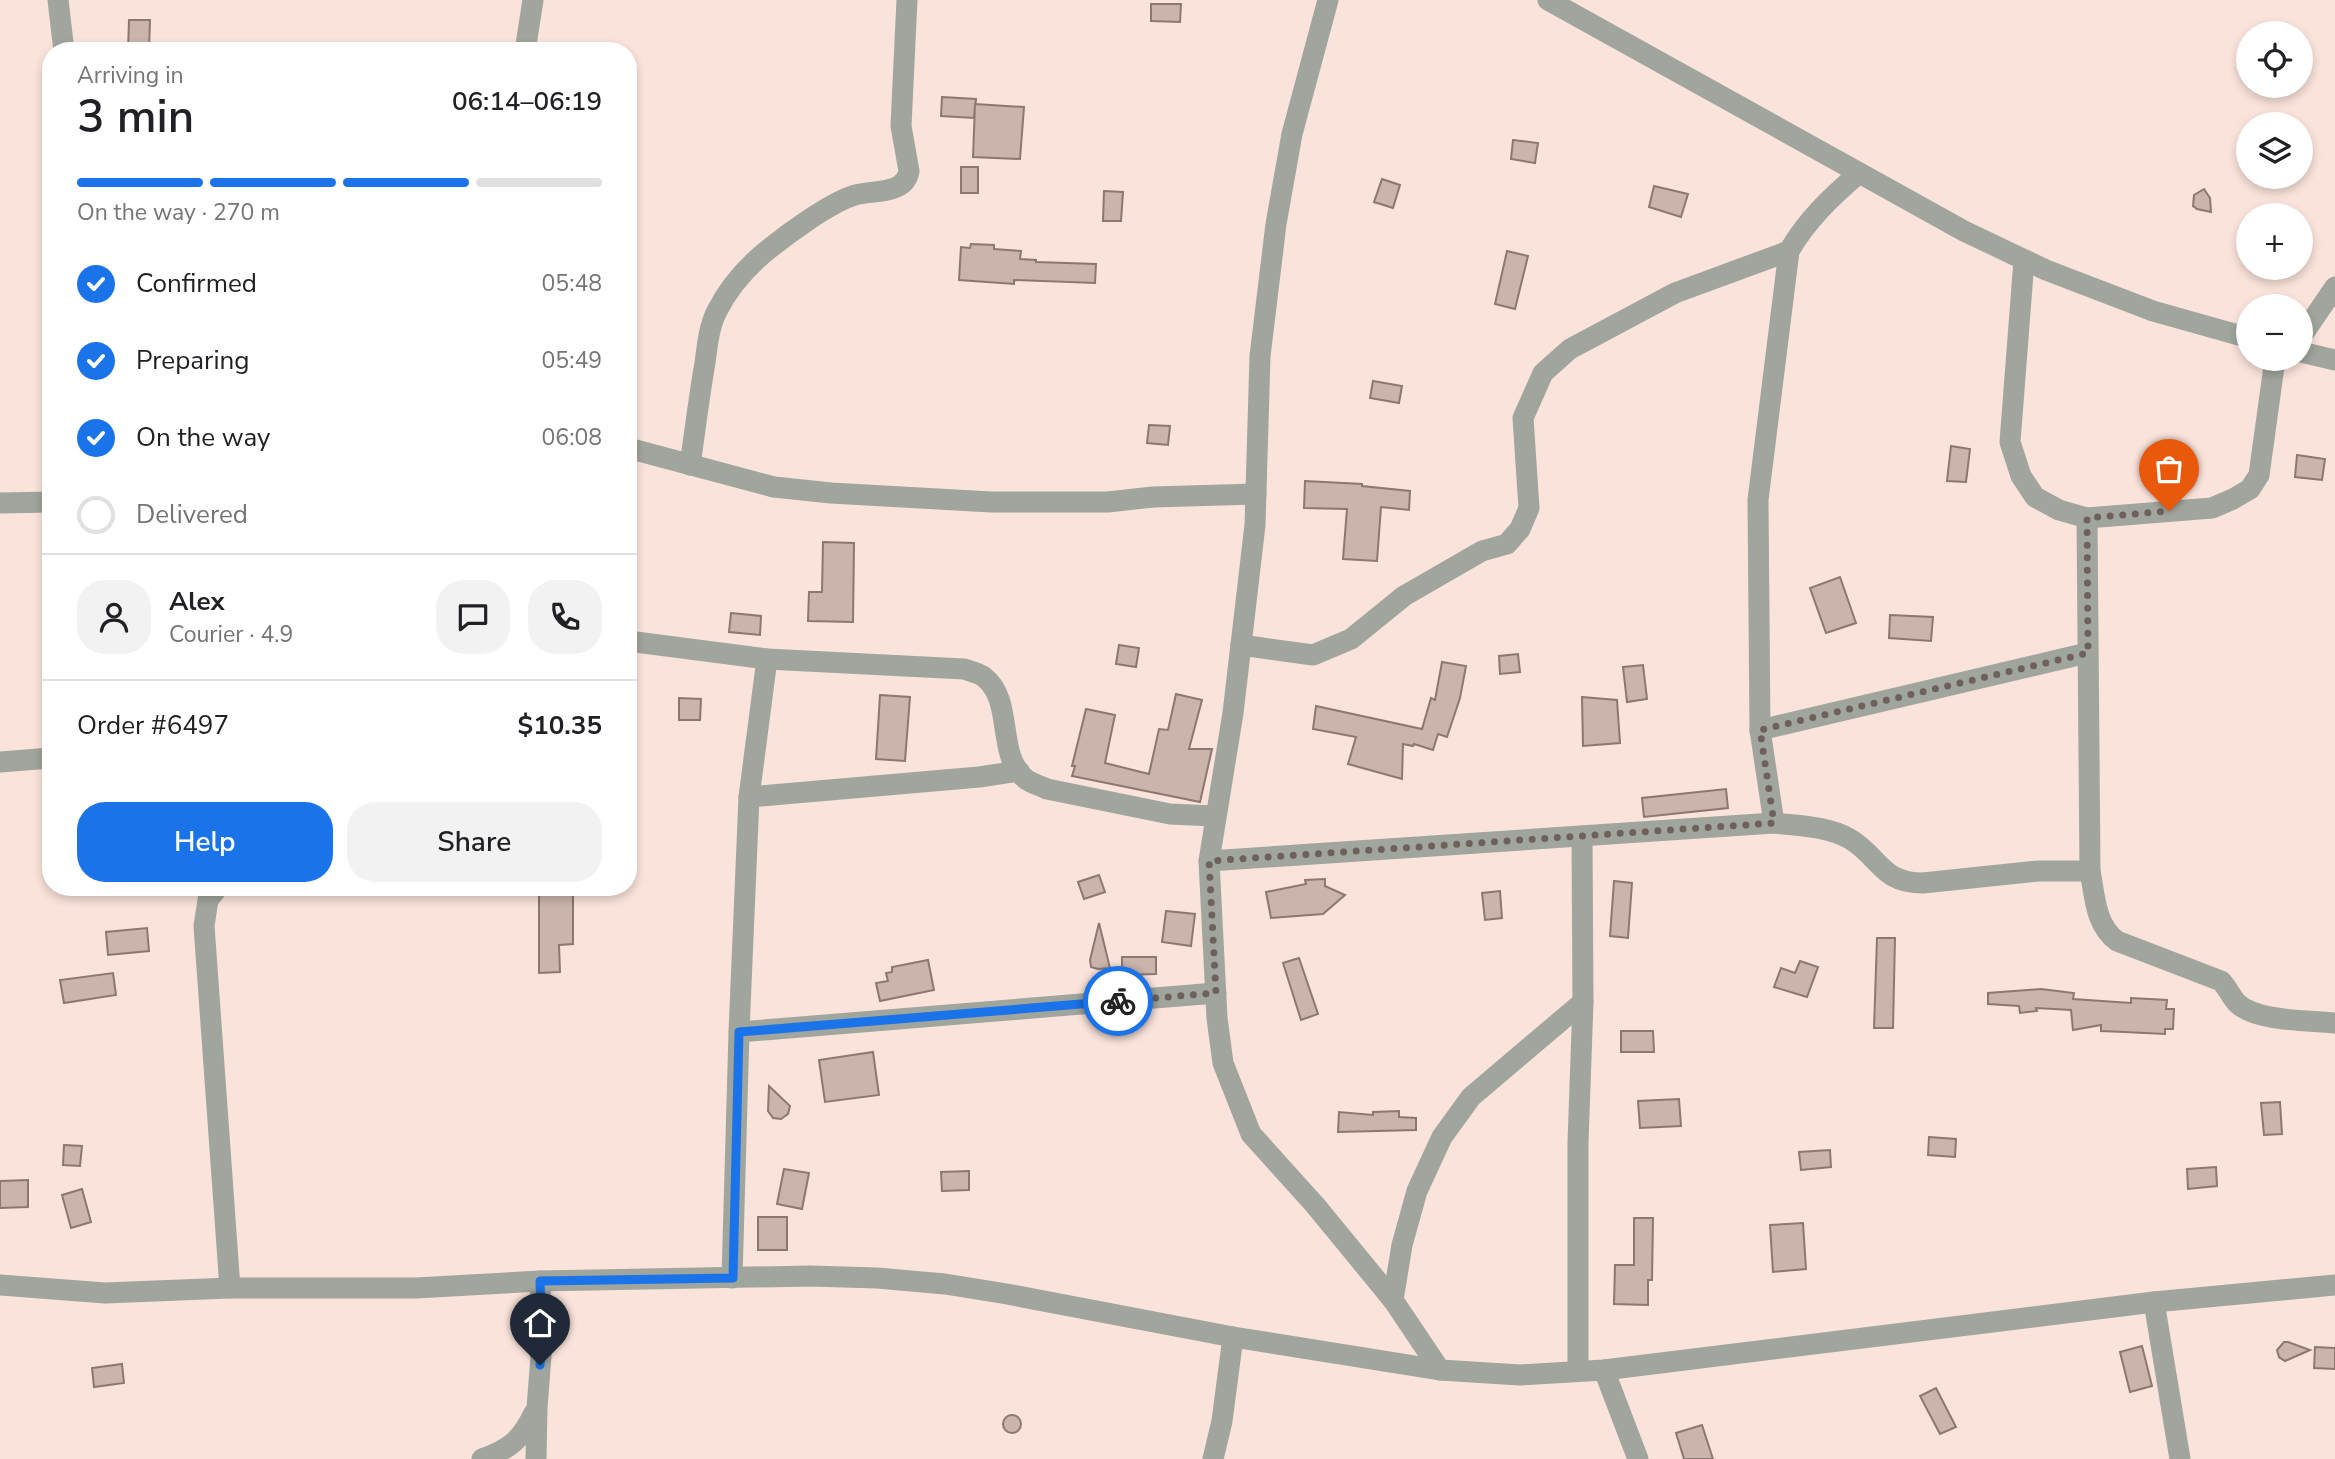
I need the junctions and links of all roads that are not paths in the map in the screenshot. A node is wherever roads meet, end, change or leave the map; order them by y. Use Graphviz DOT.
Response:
graph roads {
  1 [pos="58,0"];
  2 [pos="533,0"];
  3 [pos="907,0"];
  4 [pos="1328,0"];
  5 [pos="1548,0"];
  6 [pos="63,42"];
  7 [pos="526,42"];
  8 [pos="1858,174"];
  9 [pos="1789,251"];
  10 [pos="2024,260"];
  11 [pos="2335,287"];
  12 [pos="2313,319"];
  13 [pos="2236,334"];
  14 [pos="2313,355"];
  15 [pos="2335,360"];
  16 [pos="2273,371"];
  17 [pos="637,450"];
  18 [pos="690,465"];
  19 [pos="1256,494"];
  20 [pos="42,502"];
  21 [pos="0,503"];
  22 [pos="2087,518"];
  23 [pos="637,642"];
  24 [pos="1241,645"];
  25 [pos="2088,653"];
  26 [pos="767,659"];
  27 [pos="1760,730"];
  28 [pos="42,759"];
  29 [pos="0,761"];
  30 [pos="1019,771"];
  31 [pos="749,797"];
  32 [pos="1214,816"];
  33 [pos="1774,823"];
  34 [pos="1582,836"];
  35 [pos="1209,861"];
  36 [pos="2090,871"];
  37 [pos="211,896"];
  38 [pos="1216,993"];
  39 [pos="1583,1002"];
  40 [pos="2335,1023"];
  41 [pos="739,1032"];
  42 [pos="733,1278"];
  43 [pos="540,1281"];
  44 [pos="0,1284"];
  45 [pos="2335,1285"];
  46 [pos="230,1287"];
  47 [pos="1393,1300"];
  48 [pos="2154,1302"];
  49 [pos="1233,1337"];
  50 [pos="1440,1370"];
  51 [pos="1577,1370"];
  52 [pos="1604,1370"];
  53 [pos="537,1408"];
  54 [pos="482,1459"];
  55 [pos="536,1459"];
  56 [pos="1213,1459"];
  57 [pos="1638,1459"];
  58 [pos="2180,1459"];
  1 -- 6 [label="street"];
  2 -- 7 [label="street"];
  3 -- 18 [label="street"];
  4 -- 19 [label="street"];
  5 -- 8 [label="street"];
  8 -- 9 [label="street"];
  8 -- 10 [label="street"];
  9 -- 24 [label="street"];
  9 -- 27 [label="street"];
  10 -- 13 [label="street"];
  10 -- 22 [label="street"];
  11 -- 12 [label="street"];
  14 -- 15 [label="street"];
  16 -- 22 [label="street"];
  17 -- 18 [label="street"];
  18 -- 19 [label="street"];
  19 -- 24 [label="street"];
  20 -- 21 [label="street"];
  22 -- 25 [label="street"];
  23 -- 26 [label="street"];
  24 -- 32 [label="street"];
  25 -- 27 [label="street"];
  25 -- 36 [label="street"];
  26 -- 30 [label="street"];
  26 -- 31 [label="street"];
  27 -- 33 [label="street"];
  28 -- 29 [label="street"];
  30 -- 31 [label="street"];
  30 -- 32 [label="street"];
  31 -- 41 [label="street"];
  32 -- 35 [label="street"];
  33 -- 34 [label="street"];
  33 -- 36 [label="street"];
  34 -- 35 [label="street"];
  34 -- 39 [label="street"];
  35 -- 38 [label="street"];
  36 -- 40 [label="street"];
  37 -- 46 [label="street"];
  38 -- 41 [label="street"];
  38 -- 47 [label="street"];
  39 -- 47 [label="street"];
  39 -- 51 [label="street"];
  41 -- 42 [label="street"];
  42 -- 43 [label="street"];
  42 -- 49 [label="street"];
  43 -- 46 [label="street"];
  43 -- 53 [label="street"];
  44 -- 46 [label="street"];
  45 -- 48 [label="street"];
  47 -- 50 [label="street"];
  48 -- 52 [label="street"];
  48 -- 58 [label="street"];
  49 -- 50 [label="street"];
  49 -- 56 [label="street"];
  50 -- 51 [label="street"];
  51 -- 52 [label="street"];
  52 -- 57 [label="street"];
  53 -- 54 [label="street"];
  53 -- 55 [label="street"];
}
